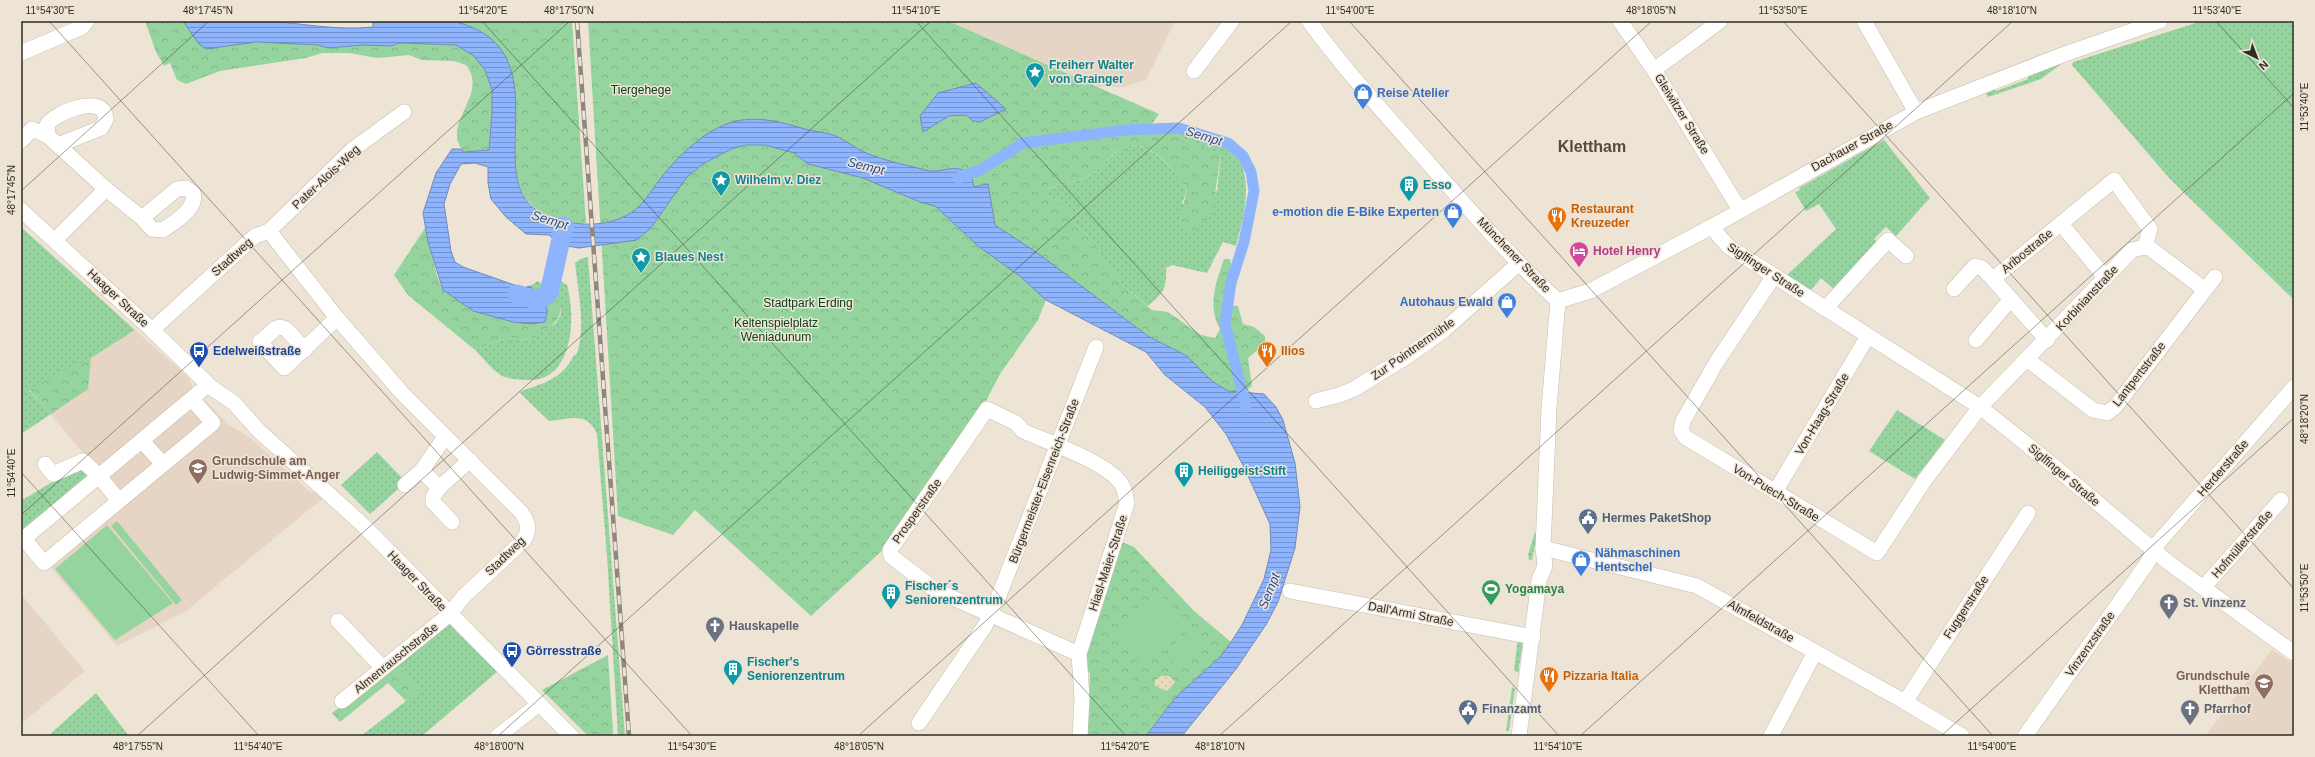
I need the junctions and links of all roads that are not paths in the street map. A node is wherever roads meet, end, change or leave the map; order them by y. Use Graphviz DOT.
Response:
graph roads {
  1 [pos="87,21"];
  2 [pos="1232,21"];
  3 [pos="1309,21"];
  4 [pos="1620,21"];
  5 [pos="1720,21"];
  6 [pos="1864,21"];
  7 [pos="2160,21"];
  8 [pos="21,53"];
  9 [pos="1654,70"];
  10 [pos="1194,71"];
  11 [pos="404,112"];
  12 [pos="1916,112"];
  13 [pos="21,141"];
  14 [pos="106,189"];
  15 [pos="21,210"];
  16 [pos="1740,210"];
  17 [pos="142,218"];
  18 [pos="2061,224"];
  19 [pos="1713,226"];
  20 [pos="269,231"];
  21 [pos="55,240"];
  22 [pos="2145,246"];
  23 [pos="1906,256"];
  24 [pos="1518,264"];
  25 [pos="1774,276"];
  26 [pos="2215,277"];
  27 [pos="2106,278"];
  28 [pos="1993,279"];
  29 [pos="1954,289"];
  30 [pos="2204,289"];
  31 [pos="2011,299"];
  32 [pos="1558,301"];
  33 [pos="1825,309"];
  34 [pos="338,318"];
  35 [pos="152,330"];
  36 [pos="1868,336"];
  37 [pos="1976,340"];
  38 [pos="2047,340"];
  39 [pos="1096,347"];
  40 [pos="305,350"];
  41 [pos="2028,360"];
  42 [pos="210,387"];
  43 [pos="2294,387"];
  44 [pos="192,399"];
  45 [pos="1316,401"];
  46 [pos="1980,407"];
  47 [pos="987,409"];
  48 [pos="445,437"];
  49 [pos="142,441"];
  50 [pos="1058,446"];
  51 [pos="470,460"];
  52 [pos="45,464"];
  53 [pos="163,464"];
  54 [pos="422,470"];
  55 [pos="99,476"];
  56 [pos="405,485"];
  57 [pos="439,488"];
  58 [pos="1775,492"];
  59 [pos="119,500"];
  60 [pos="2281,500"];
  61 [pos="2028,513"];
  62 [pos="452,522"];
  63 [pos="22,540"];
  64 [pos="1543,548"];
  65 [pos="2154,550"];
  66 [pos="2203,588"];
  67 [pos="1290,591"];
  68 [pos="450,614"];
  69 [pos="990,614"];
  70 [pos="338,621"];
  71 [pos="1533,637"];
  72 [pos="2291,647"];
  73 [pos="1815,652"];
  74 [pos="1079,654"];
  75 [pos="384,668"];
  76 [pos="342,701"];
  77 [pos="1905,702"];
  78 [pos="539,704"];
  79 [pos="919,724"];
  80 [pos="498,736"];
  81 [pos="571,736"];
  82 [pos="1080,736"];
  83 [pos="1519,736"];
  84 [pos="1771,736"];
  85 [pos="1962,736"];
  86 [pos="2025,736"];
  1 -- 8 [label="street"];
  2 -- 10 [label="street"];
  3 -- 24 [label="street, Münchener Straße"];
  4 -- 9 [label="street, Gleiwitzer Straße"];
  5 -- 9 [label="street"];
  6 -- 12 [label="street"];
  7 -- 12 [label="street, Dachauer Straße"];
  9 -- 16 [label="street, Gleiwitzer Straße"];
  11 -- 20 [label="street, Pater-Alois-Weg"];
  12 -- 16 [label="street, Dachauer Straße"];
  13 -- 14 [label="street"];
  14 -- 17 [label="street"];
  14 -- 21 [label="street"];
  15 -- 21 [label="street, Haager Straße"];
  16 -- 19 [label="street, Dachauer Straße"];
  18 -- 22 [label="street, Aribostraße"];
  18 -- 27 [label="street, Aribostraße"];
  18 -- 28 [label="street, Aribostraße"];
  19 -- 25 [label="street, Siglfinger Straße"];
  19 -- 32 [label="street, Dachauer Straße"];
  20 -- 34 [label="street, Stadtweg"];
  20 -- 35 [label="street, Stadtweg"];
  21 -- 35 [label="street, Haager Straße"];
  22 -- 27 [label="street, Korbinianstraße"];
  22 -- 30 [label="street"];
  23 -- 33 [label="street"];
  24 -- 32 [label="street, Münchener Straße"];
  24 -- 45 [label="street, Zur Pointnermühle"];
  25 -- 33 [label="street, Siglfinger Straße"];
  25 -- 58 [label="street, Von-Puech-Straße"];
  26 -- 30 [label="street, Lantpertstraße"];
  27 -- 38 [label="street, Korbinianstraße"];
  28 -- 29 [label="street, Aribostraße"];
  28 -- 31 [label="street, Aribostraße"];
  30 -- 41 [label="street, Lantpertstraße"];
  31 -- 37 [label="street"];
  31 -- 38 [label="street, Aribostraße"];
  32 -- 64 [label="street, Münchener Straße"];
  33 -- 36 [label="street, Siglfinger Straße"];
  34 -- 40 [label="street"];
  34 -- 48 [label="street, Stadtweg"];
  35 -- 42 [label="street, Haager Straße"];
  36 -- 46 [label="street, Siglfinger Straße"];
  36 -- 58 [label="street, Von-Haag-Straße"];
  38 -- 41 [label="street, Korbinianstraße"];
  39 -- 50 [label="street, Bürgermeister-Eisenreich-Straße"];
  41 -- 46 [label="street, Korbinianstraße"];
  42 -- 44 [label="street"];
  42 -- 68 [label="street, Haager Straße"];
  43 -- 65 [label="street, Herderstraße"];
  44 -- 49 [label="street"];
  44 -- 53 [label="street"];
  46 -- 58 [label="street, Von-Puech-Straße"];
  46 -- 65 [label="street, Siglfinger Straße"];
  47 -- 50 [label="street, Hiasl-Maier-Straße"];
  47 -- 69 [label="street, Prosperstraße"];
  48 -- 51 [label="street, Stadtweg"];
  48 -- 54 [label="street"];
  49 -- 53 [label="street"];
  49 -- 55 [label="street"];
  50 -- 69 [label="street, Bürgermeister-Eisenreich-Straße"];
  50 -- 74 [label="street, Hiasl-Maier-Straße"];
  51 -- 57 [label="street"];
  51 -- 68 [label="street, Stadtweg"];
  52 -- 55 [label="street"];
  53 -- 59 [label="street"];
  54 -- 56 [label="street"];
  54 -- 57 [label="street"];
  55 -- 59 [label="street"];
  55 -- 63 [label="street"];
  57 -- 62 [label="street"];
  59 -- 63 [label="street"];
  60 -- 66 [label="street, Hofmüllerstraße"];
  61 -- 77 [label="street, Fuggerstraße"];
  64 -- 71 [label="street, Münchener Straße"];
  64 -- 73 [label="street, Almfeldstraße"];
  65 -- 66 [label="street, Siglfinger Straße"];
  65 -- 86 [label="street, Vinzenzstraße"];
  66 -- 72 [label="street, Siglfinger Straße"];
  67 -- 71 [label="street, Dall'Armi Straße"];
  68 -- 75 [label="street, Almenrauschstraße"];
  68 -- 78 [label="street, Haager Straße"];
  69 -- 74 [label="street, Prosperstraße"];
  69 -- 79 [label="street, Bürgermeister-Eisenreich-Straße"];
  70 -- 75 [label="street"];
  71 -- 83 [label="street, Münchener Straße"];
  73 -- 77 [label="street, Almfeldstraße"];
  73 -- 84 [label="street"];
  74 -- 82 [label="street"];
  75 -- 76 [label="street, Almenrauschstraße"];
  77 -- 85 [label="street, Almfeldstraße"];
  78 -- 80 [label="street"];
  78 -- 81 [label="street, Haager Straße"];
}
